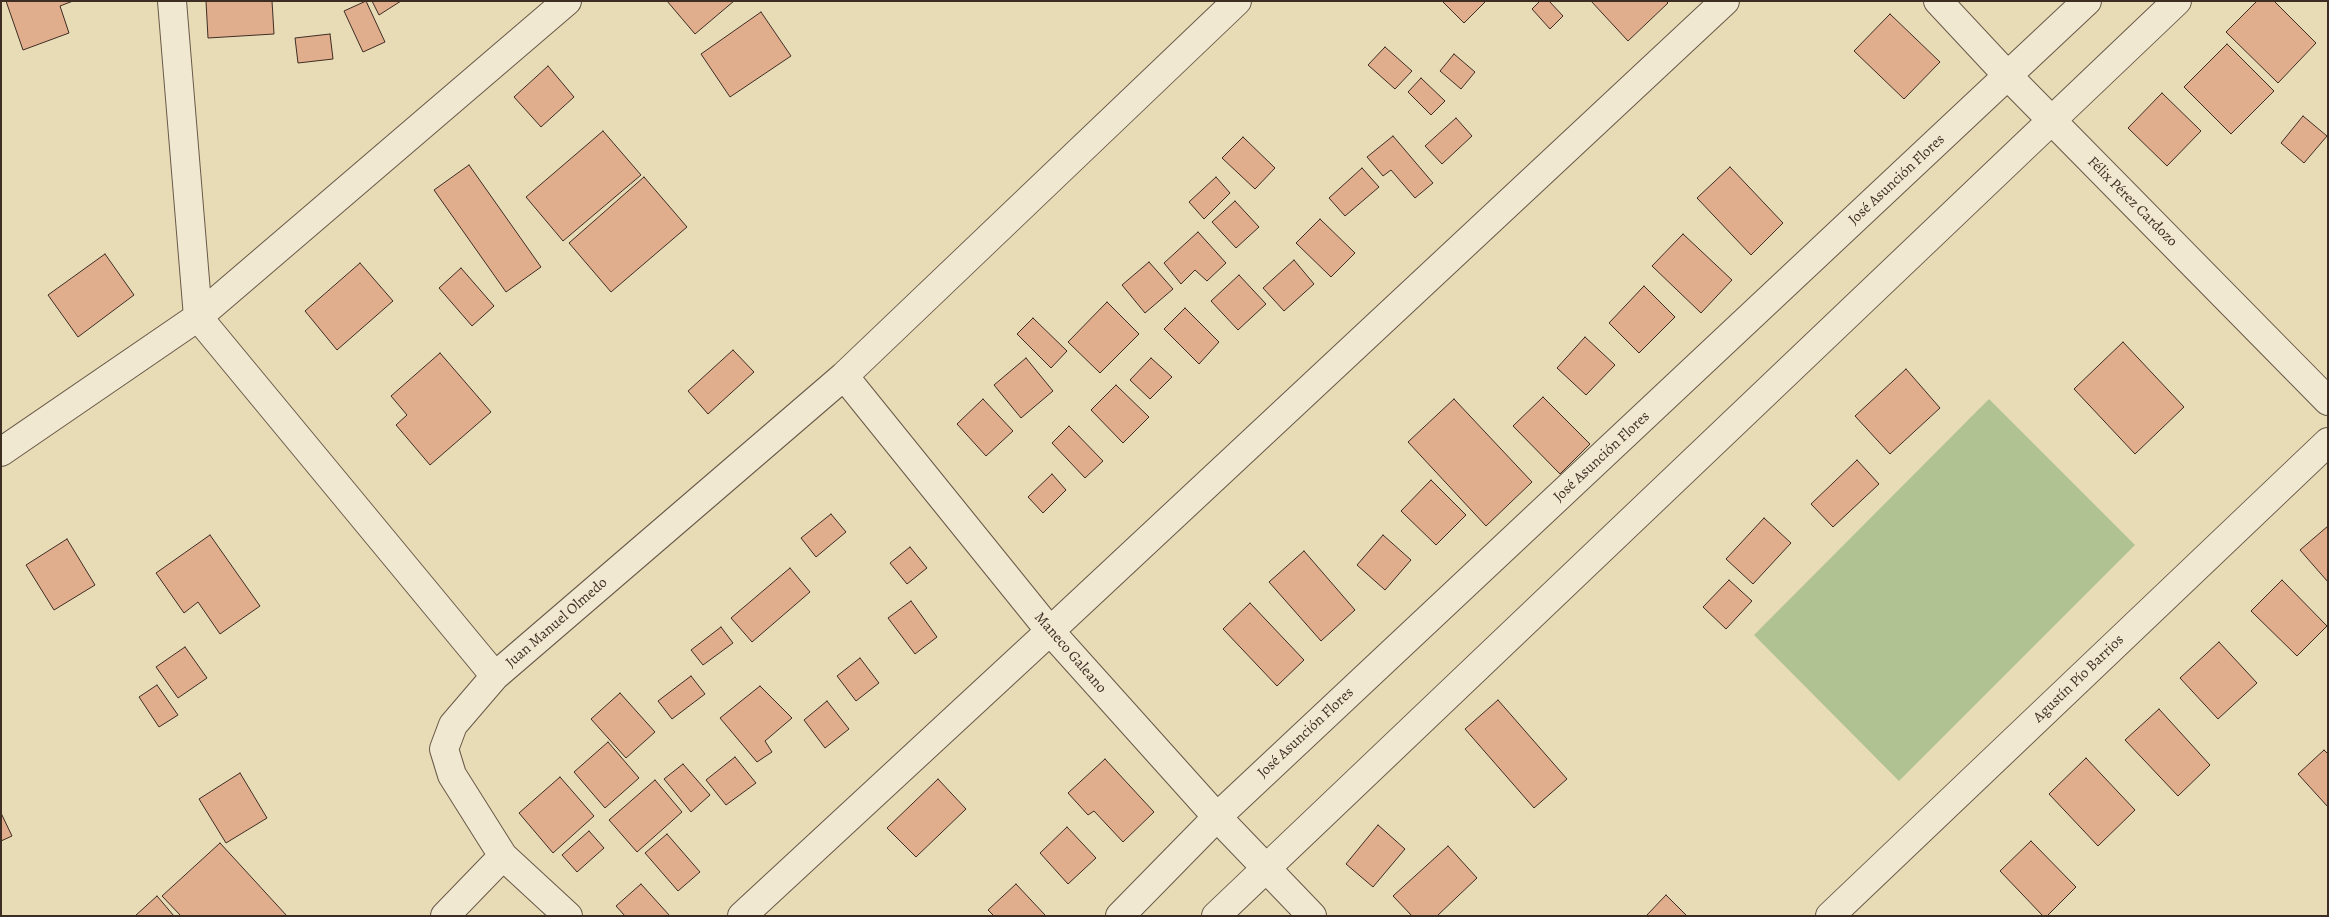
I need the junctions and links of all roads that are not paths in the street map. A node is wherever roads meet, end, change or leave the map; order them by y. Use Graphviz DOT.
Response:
graph roads {
  1 [pos="172,1"];
  2 [pos="567,1"];
  3 [pos="1238,1"];
  4 [pos="1725,1"];
  5 [pos="1938,1"];
  6 [pos="2087,1"];
  7 [pos="2177,1"];
  8 [pos="2008,76"];
  9 [pos="2052,121"];
  10 [pos="198,317"];
  11 [pos="844,376"];
  12 [pos="2328,401"];
  13 [pos="2328,442"];
  14 [pos="1,452"];
  15 [pos="1050,632"];
  16 [pos="495,676"];
  17 [pos="1217,817"];
  18 [pos="503,856"];
  19 [pos="1266,868"];
  20 [pos="445,916"];
  21 [pos="568,916"];
  22 [pos="742,916"];
  23 [pos="1120,916"];
  24 [pos="1216,916"];
  25 [pos="1312,916"];
  26 [pos="1830,916"];
  1 -- 10 [label="street"];
  2 -- 10 [label="street"];
  3 -- 11 [label="street, Juan Manuel Olmedo"];
  4 -- 15 [label="street"];
  5 -- 8 [label="street, Félix Pérez Cardozo"];
  6 -- 8 [label="street, José Asunción Flores"];
  7 -- 9 [label="street"];
  8 -- 9 [label="street, Félix Pérez Cardozo"];
  8 -- 17 [label="street, José Asunción Flores"];
  9 -- 12 [label="street, Félix Pérez Cardozo"];
  9 -- 19 [label="street"];
  10 -- 14 [label="street"];
  10 -- 16 [label="street"];
  11 -- 15 [label="street, Maneco Galeano"];
  11 -- 16 [label="street, Juan Manuel Olmedo"];
  13 -- 26 [label="street, Agustín Pío Barrios"];
  15 -- 17 [label="street, Maneco Galeano"];
  15 -- 22 [label="street"];
  16 -- 18 [label="street, Juan Manuel Olmedo"];
  17 -- 19 [label="street, Maneco Galeano"];
  17 -- 23 [label="street, José Asunción Flores"];
  18 -- 20 [label="street"];
  18 -- 21 [label="street, Juan Manuel Olmedo"];
  19 -- 24 [label="street"];
  19 -- 25 [label="street, Maneco Galeano"];
}
